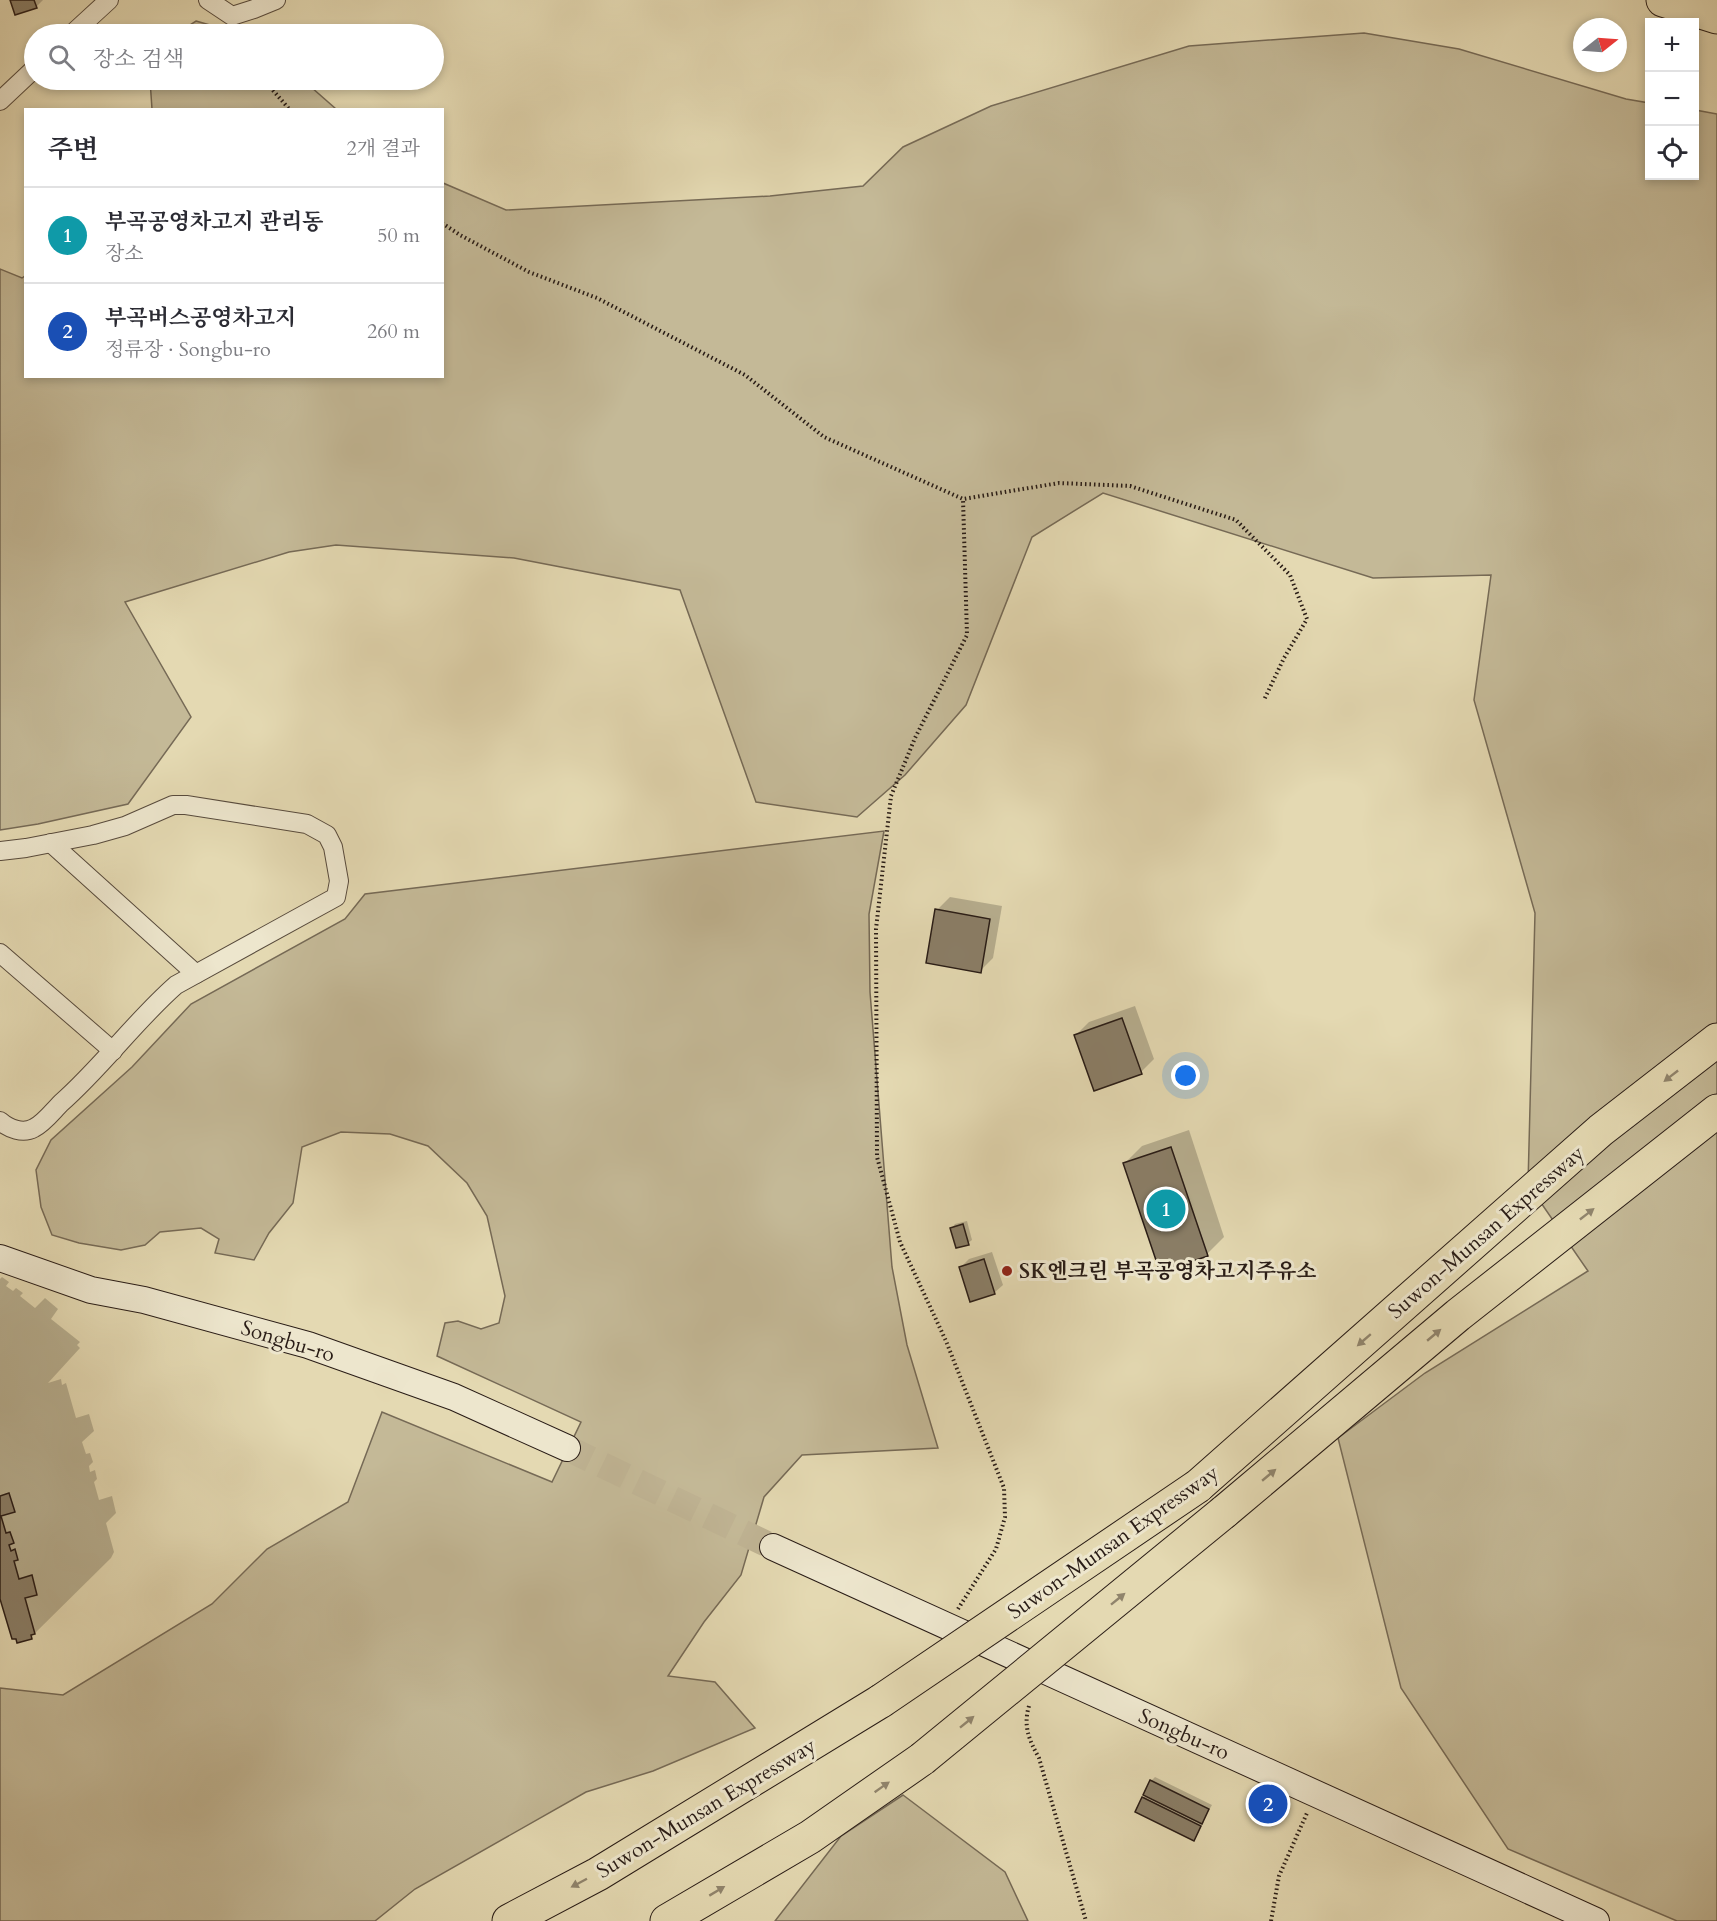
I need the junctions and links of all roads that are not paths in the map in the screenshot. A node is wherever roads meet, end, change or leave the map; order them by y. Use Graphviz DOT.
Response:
graph roads {
  1 [pos="109,0"];
  2 [pos="208,0"];
  3 [pos="276,0"];
  4 [pos="1663,0"];
  5 [pos="1690,0"];
  6 [pos="1717,4"];
  7 [pos="1717,17"];
  8 [pos="83,24"];
  9 [pos="24,78"];
  10 [pos="0,101"];
  11 [pos="51,843"];
  12 [pos="0,850"];
  13 [pos="0,953"];
  14 [pos="196,974"];
  15 [pos="1717,1040"];
  16 [pos="113,1051"];
  17 [pos="1717,1111"];
  18 [pos="0,1121"];
  19 [pos="1717,1123"];
  20 [pos="1655,1161"];
  21 [pos="0,1258"];
  22 [pos="567,1448"];
  23 [pos="772,1547"];
  24 [pos="509,1921"];
  25 [pos="667,1921"];
  26 [pos="1596,1921"];
  1 -- 8 [label="street"];
  2 -- 3 [label="street"];
  4 -- 7 [label="highway"];
  5 -- 6 [label="highway"];
  9 -- 10 [label="street"];
  11 -- 12 [label="street"];
  11 -- 14 [label="street"];
  11 -- 14 [label="street"];
  13 -- 16 [label="street"];
  14 -- 16 [label="street"];
  15 -- 24 [label="highway, Suwon-Munsan Expressway, one-way, bridge"];
  16 -- 18 [label="street"];
  17 -- 20 [label="highway, Suwon-Munsan Expressway"];
  19 -- 20 [label="highway"];
  25 -- 20 [label="highway, Suwon-Munsan Expressway, one-way, bridge"];
  21 -- 22 [label="street, Songbu-ro"];
  23 -- 26 [label="street, Songbu-ro"];
}
